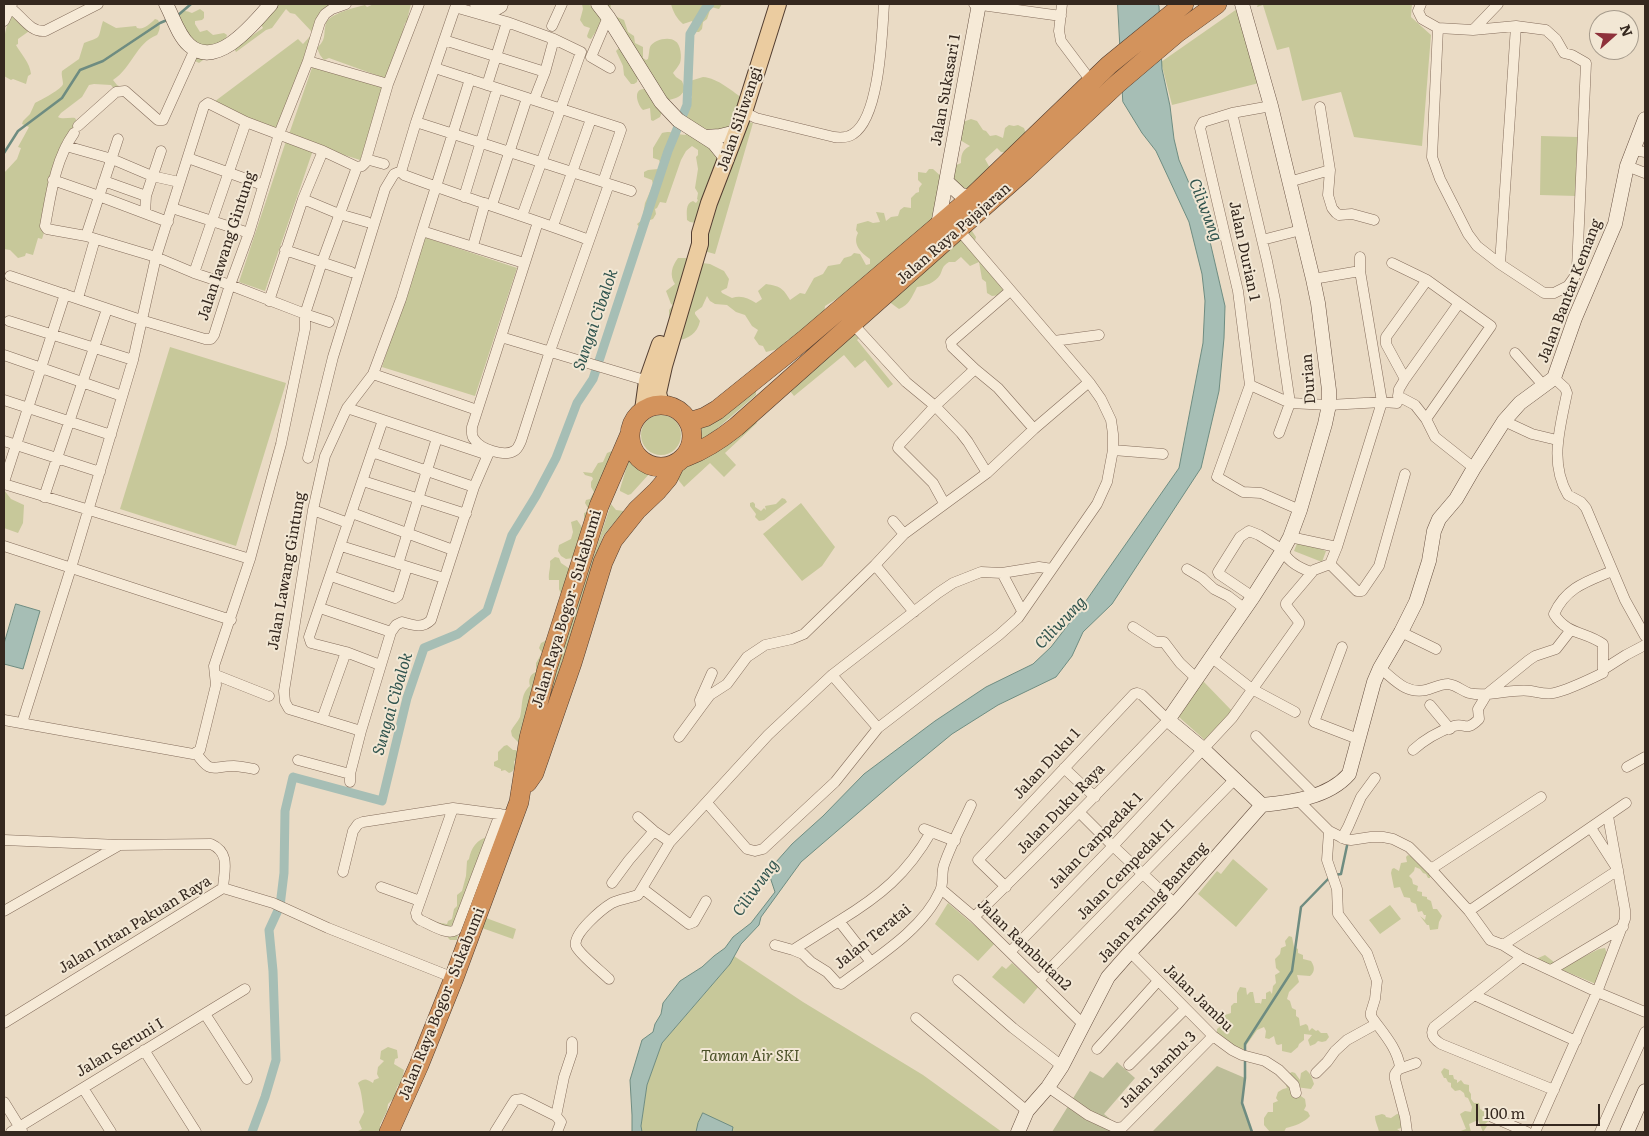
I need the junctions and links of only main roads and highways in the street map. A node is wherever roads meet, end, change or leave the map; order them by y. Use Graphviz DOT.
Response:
graph roads {
  1 [pos="778,4"];
  2 [pos="1184,4"];
  3 [pos="1217,4"];
  4 [pos="1066,120"];
  5 [pos="768,370"];
  6 [pos="781,386"];
  7 [pos="652,407"];
  8 [pos="689,422"];
  9 [pos="630,434"];
  10 [pos="681,461"];
  11 [pos="529,770"];
  12 [pos="389,1132"];
  1 -- 7 [label="main road, Jalan Siliwangi"];
  2 -- 4 [label="highway, Jalan Raya Pajajaran"];
  3 -- 4 [label="highway, Jalan Raya Pajajaran"];
  4 -- 5 [label="highway, Jalan Raya Pajajaran"];
  4 -- 6 [label="highway, Jalan Raya Pajajaran"];
  5 -- 6 [label="highway"];
  5 -- 8 [label="highway, Jalan Raya Pajajaran"];
  6 -- 10 [label="highway, Jalan Raya Pajajaran"];
  7 -- 8 [label="highway"];
  7 -- 9 [label="highway"];
  8 -- 10 [label="highway"];
  9 -- 10 [label="highway"];
  9 -- 11 [label="highway, Jalan Raya Bogor - Sukabumi"];
  10 -- 11 [label="highway, Jalan Raya Bogor - Sukabumi"];
  11 -- 12 [label="highway, Jalan Raya Bogor - Sukabumi"];
}
